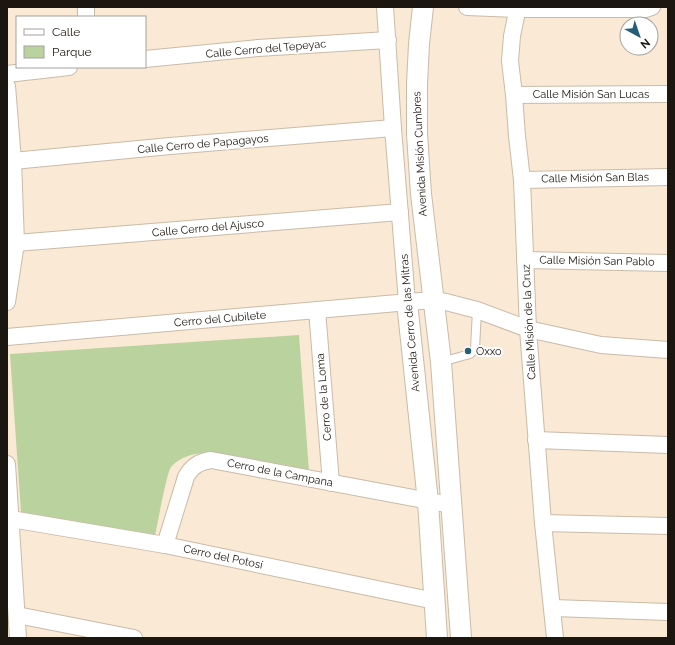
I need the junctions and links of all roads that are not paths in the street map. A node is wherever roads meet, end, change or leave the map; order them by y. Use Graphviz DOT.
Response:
graph roads {
  1 [pos="386,7"];
  2 [pos="423,7"];
  3 [pos="467,7"];
  4 [pos="652,7"];
  5 [pos="517,8"];
  6 [pos="388,40"];
  7 [pos="146,59"];
  8 [pos="60,68"];
  9 [pos="7,74"];
  10 [pos="7,86"];
  11 [pos="514,94"];
  12 [pos="668,94"];
  13 [pos="393,128"];
  14 [pos="13,161"];
  15 [pos="668,177"];
  16 [pos="522,180"];
  17 [pos="400,212"];
  18 [pos="16,242"];
  19 [pos="525,260"];
  20 [pos="668,263"];
  21 [pos="432,300"];
  22 [pos="7,302"];
  23 [pos="407,302"];
  24 [pos="317,310"];
  25 [pos="477,310"];
  26 [pos="528,329"];
  27 [pos="7,337"];
  28 [pos="668,350"];
  29 [pos="441,362"];
  30 [pos="536,440"];
  31 [pos="668,445"];
  32 [pos="7,464"];
  33 [pos="331,483"];
  34 [pos="428,502"];
  35 [pos="451,505"];
  36 [pos="11,519"];
  37 [pos="544,523"];
  38 [pos="668,526"];
  39 [pos="165,545"];
  40 [pos="10,556"];
  41 [pos="435,601"];
  42 [pos="553,608"];
  43 [pos="668,612"];
  44 [pos="16,615"];
  45 [pos="18,638"];
  46 [pos="134,638"];
  47 [pos="437,638"];
  48 [pos="461,638"];
  49 [pos="555,638"];
  1 -- 6 [label="street, Avenida Cerro de las Mitras"];
  2 -- 21 [label="street, Avenida Misión Cumbres"];
  3 -- 5 [label="street"];
  4 -- 5 [label="street"];
  5 -- 11 [label="street, Calle Misión de la Cruz"];
  6 -- 7 [label="street, Calle Cerro del Tepeyac"];
  6 -- 13 [label="street, Avenida Cerro de las Mitras"];
  8 -- 9 [label="street"];
  10 -- 14 [label="street"];
  11 -- 12 [label="street, Calle Misión San Lucas"];
  11 -- 16 [label="street, Calle Misión de la Cruz"];
  13 -- 14 [label="street, Calle Cerro de Papagayos"];
  13 -- 17 [label="street, Avenida Cerro de las Mitras"];
  14 -- 18 [label="street"];
  15 -- 16 [label="street, Calle Misión San Blas"];
  16 -- 19 [label="street, Calle Misión de la Cruz"];
  17 -- 18 [label="street, Calle Cerro del Ajusco"];
  17 -- 23 [label="street, Avenida Cerro de las Mitras"];
  18 -- 22 [label="street"];
  19 -- 20 [label="street, Calle Misión San Pablo"];
  19 -- 26 [label="street, Calle Misión de la Cruz"];
  21 -- 23 [label="street, Cerro del Cubilete"];
  21 -- 25 [label="street, Cerro del Cubilete"];
  21 -- 29 [label="street"];
  23 -- 24 [label="street, Cerro del Cubilete"];
  23 -- 34 [label="street, Avenida Cerro de las Mitras"];
  24 -- 27 [label="street, Cerro del Cubilete"];
  24 -- 33 [label="street, Cerro de la Loma"];
  25 -- 26 [label="street, Cerro del Cubilete"];
  25 -- 29 [label="lane"];
  26 -- 28 [label="street, Cerro del Cubilete"];
  26 -- 30 [label="street, Calle Misión de la Cruz"];
  29 -- 35 [label="street"];
  30 -- 31 [label="street"];
  30 -- 37 [label="street, Calle Misión de la Cruz"];
  32 -- 36 [label="street"];
  33 -- 34 [label="street, Cerro de la Campana"];
  33 -- 39 [label="street, Cerro de la Campana"];
  34 -- 35 [label="street, Cerro de la Campana"];
  34 -- 41 [label="street, Avenida Cerro de las Mitras"];
  35 -- 48 [label="street"];
  36 -- 39 [label="street, Cerro del Potosí"];
  36 -- 40 [label="street"];
  37 -- 38 [label="street"];
  37 -- 42 [label="street, Calle Misión de la Cruz"];
  39 -- 41 [label="street, Cerro del Potosí"];
  40 -- 44 [label="street"];
  41 -- 47 [label="street, Avenida Cerro de las Mitras"];
  42 -- 43 [label="street"];
  42 -- 49 [label="street, Calle Misión de la Cruz"];
  44 -- 45 [label="street"];
  44 -- 46 [label="street"];
}
